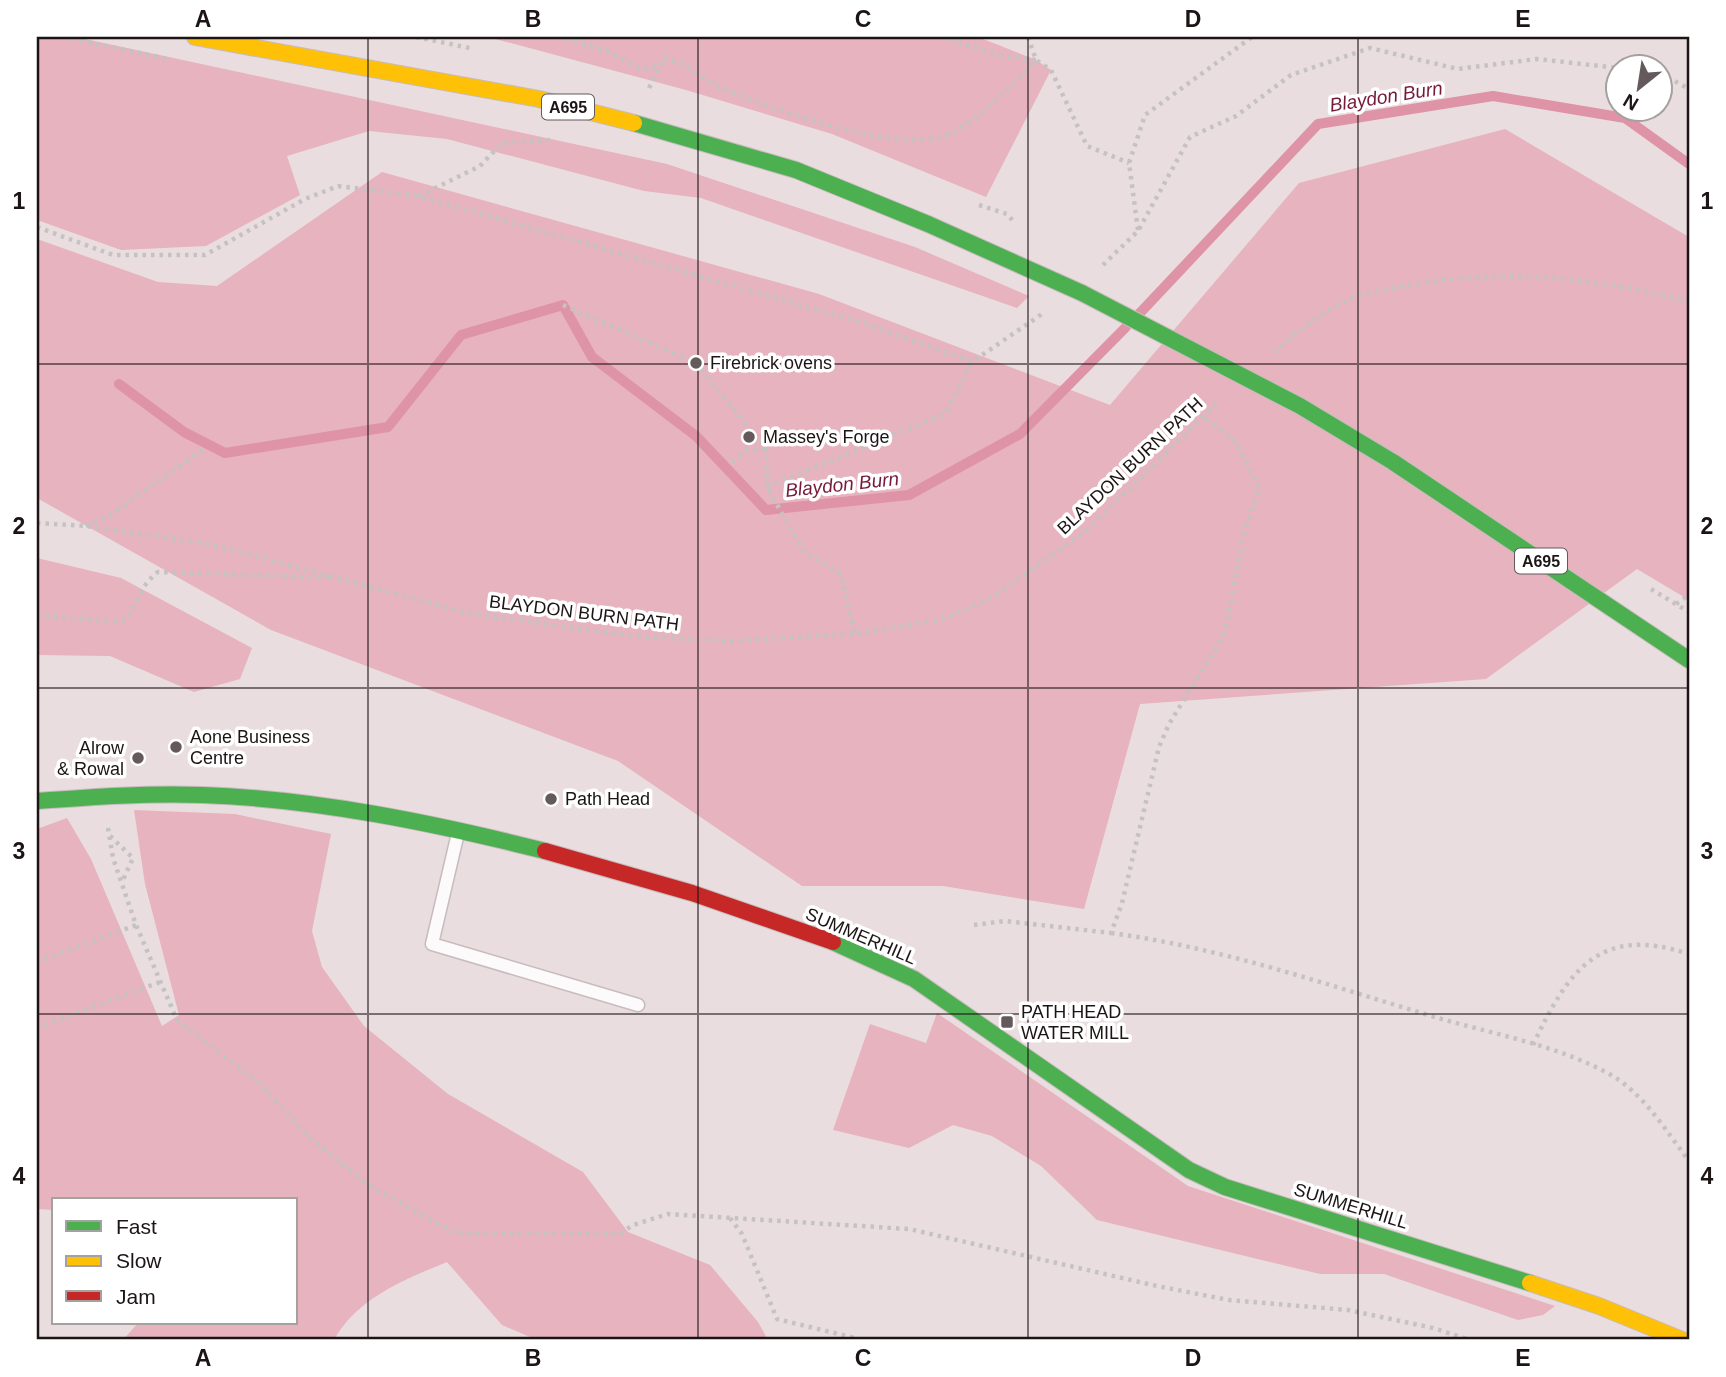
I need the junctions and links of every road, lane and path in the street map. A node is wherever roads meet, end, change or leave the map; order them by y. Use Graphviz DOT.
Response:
graph roads {
  1 [pos="63,37"];
  2 [pos="195,37"];
  3 [pos="557,37"];
  4 [pos="942,37"];
  5 [pos="1028,37"];
  6 [pos="1252,37"];
  7 [pos="169,59"];
  8 [pos="1037,60"];
  9 [pos="660,66"];
  10 [pos="1604,66"];
  11 [pos="649,88"];
  12 [pos="547,133"];
  13 [pos="1129,163"];
  14 [pos="418,196"];
  15 [pos="37,227"];
  16 [pos="1138,231"];
  17 [pos="1077,289"];
  18 [pos="1689,302"];
  19 [pos="563,304"];
  20 [pos="1271,355"];
  21 [pos="972,362"];
  22 [pos="1222,398"];
  23 [pos="1203,416"];
  24 [pos="205,448"];
  25 [pos="766,449"];
  26 [pos="732,462"];
  27 [pos="767,487"];
  28 [pos="37,523"];
  29 [pos="86,526"];
  30 [pos="343,579"];
  31 [pos="1689,595"];
  32 [pos="1676,604"];
  33 [pos="37,615"];
  34 [pos="855,634"];
  35 [pos="1689,660"];
  36 [pos="104,796"];
  37 [pos="37,801"];
  38 [pos="458,832"];
  39 [pos="110,836"];
  40 [pos="122,883"];
  41 [pos="136,925"];
  42 [pos="974,925"];
  43 [pos="1111,933"];
  44 [pos="1689,954"];
  45 [pos="37,962"];
  46 [pos="161,981"];
  47 [pos="638,1005"];
  48 [pos="37,1028"];
  49 [pos="1533,1045"];
  50 [pos="1689,1161"];
  51 [pos="730,1218"];
  52 [pos="863,1340"];
  53 [pos="1470,1340"];
  54 [pos="1682,1340"];
  1 -- 7 [label="path"];
  2 -- 17 [label="street, A695"];
  3 -- 9 [label="path"];
  4 -- 8 [label="path"];
  5 -- 8 [label="path"];
  6 -- 13 [label="path"];
  8 -- 9 [label="path"];
  8 -- 13 [label="path"];
  9 -- 11 [label="path"];
  10 -- 16 [label="path"];
  12 -- 14 [label="path"];
  13 -- 16 [label="path"];
  14 -- 15 [label="path"];
  14 -- 21 [label="path"];
  16 -- 17 [label="path"];
  17 -- 21 [label="path"];
  17 -- 35 [label="street, A695, bridge"];
  18 -- 20 [label="path"];
  19 -- 25 [label="path"];
  21 -- 27 [label="path"];
  22 -- 23 [label="path, BLAYDON BURN PATH"];
  23 -- 34 [label="path, BLAYDON BURN PATH"];
  23 -- 43 [label="path"];
  24 -- 29 [label="path"];
  25 -- 26 [label="path"];
  25 -- 27 [label="path"];
  27 -- 34 [label="path"];
  28 -- 29 [label="path, BLAYDON BURN PATH"];
  29 -- 30 [label="path, BLAYDON BURN PATH"];
  30 -- 33 [label="path"];
  30 -- 34 [label="path, BLAYDON BURN PATH"];
  31 -- 32 [label="path"];
  36 -- 37 [label="street, SUMMERHILL"];
  36 -- 38 [label="street, SUMMERHILL"];
  36 -- 39 [label="path"];
  38 -- 47 [label="lane"];
  38 -- 54 [label="street, SUMMERHILL"];
  39 -- 40 [label="path"];
  39 -- 40 [label="path"];
  40 -- 41 [label="path"];
  41 -- 45 [label="path"];
  41 -- 46 [label="path"];
  42 -- 43 [label="path"];
  43 -- 49 [label="path"];
  44 -- 49 [label="path"];
  46 -- 48 [label="path"];
  46 -- 51 [label="path"];
  49 -- 50 [label="path"];
  51 -- 52 [label="path"];
  51 -- 53 [label="path"];
}
